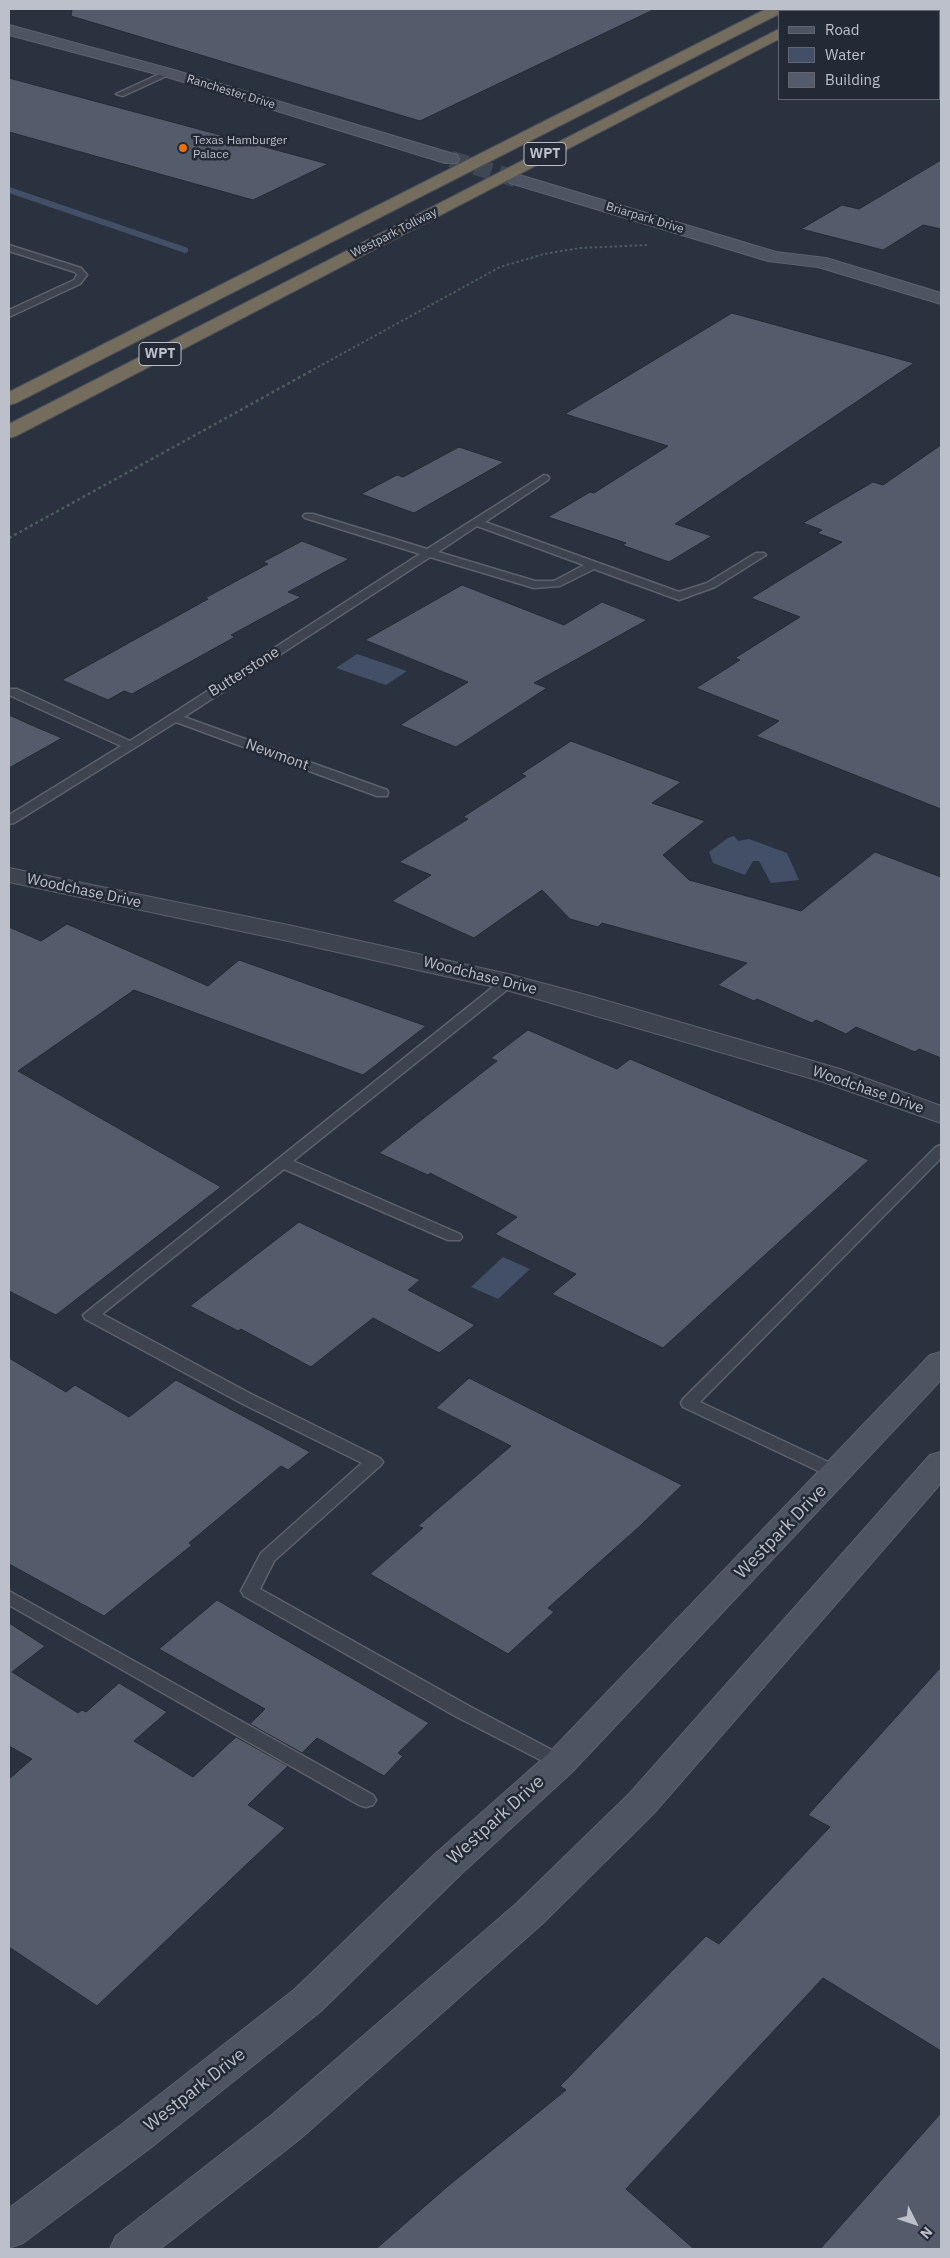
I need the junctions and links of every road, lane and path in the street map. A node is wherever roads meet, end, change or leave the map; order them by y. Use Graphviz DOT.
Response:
graph roads {
  1 [pos="758,9"];
  2 [pos="777,9"];
  3 [pos="9,30"];
  4 [pos="778,34"];
  5 [pos="169,73"];
  6 [pos="626,84"];
  7 [pos="120,94"];
  8 [pos="451,159"];
  9 [pos="516,179"];
  10 [pos="653,245"];
  11 [pos="9,248"];
  12 [pos="774,256"];
  13 [pos="941,299"];
  14 [pos="9,314"];
  15 [pos="941,315"];
  16 [pos="168,319"];
  17 [pos="9,388"];
  18 [pos="9,399"];
  19 [pos="9,432"];
  20 [pos="544,478"];
  21 [pos="309,516"];
  22 [pos="478,523"];
  23 [pos="9,538"];
  24 [pos="432,553"];
  25 [pos="760,555"];
  26 [pos="593,565"];
  27 [pos="13,692"];
  28 [pos="173,717"];
  29 [pos="131,746"];
  30 [pos="382,793"];
  31 [pos="9,820"];
  32 [pos="9,875"];
  33 [pos="508,982"];
  34 [pos="941,1116"];
  35 [pos="941,1150"];
  36 [pos="282,1162"];
  37 [pos="454,1237"];
  38 [pos="941,1362"];
  39 [pos="941,1463"];
  40 [pos="837,1473"];
  41 [pos="9,1597"];
  42 [pos="560,1763"];
  43 [pos="366,1800"];
  44 [pos="9,2231"];
  45 [pos="130,2249"];
  1 -- 6 [label="highway"];
  2 -- 6 [label="highway, Westpark Tollway / WPT"];
  3 -- 5 [label="main road, Ranchester Drive"];
  4 -- 19 [label="highway, Westpark Tollway / WPT"];
  5 -- 7 [label="lane"];
  5 -- 8 [label="main road, Ranchester Drive"];
  6 -- 16 [label="highway, Westpark Tollway / WPT"];
  9 -- 12 [label="main road, Briarpark Drive"];
  10 -- 23 [label="path"];
  11 -- 14 [label="lane"];
  12 -- 13 [label="main road, Briarpark Drive"];
  12 -- 15 [label="main road, Briarpark Drive"];
  16 -- 17 [label="highway"];
  16 -- 18 [label="highway, Westpark Tollway / WPT"];
  20 -- 22 [label="lane, Butterstone"];
  21 -- 24 [label="lane"];
  22 -- 24 [label="lane, Butterstone"];
  22 -- 26 [label="lane"];
  24 -- 26 [label="lane"];
  24 -- 28 [label="lane, Butterstone"];
  25 -- 26 [label="lane"];
  27 -- 29 [label="lane"];
  28 -- 29 [label="lane, Butterstone"];
  28 -- 30 [label="lane, Newmont"];
  29 -- 31 [label="lane, Butterstone"];
  32 -- 33 [label="street, Woodchase Drive"];
  33 -- 34 [label="street, Woodchase Drive"];
  33 -- 36 [label="lane"];
  35 -- 40 [label="lane"];
  36 -- 37 [label="lane"];
  36 -- 42 [label="lane"];
  38 -- 40 [label="main road, Westpark Drive"];
  39 -- 45 [label="main road"];
  40 -- 42 [label="main road, Westpark Drive"];
  41 -- 43 [label="lane"];
  42 -- 44 [label="main road, Westpark Drive"];
}
